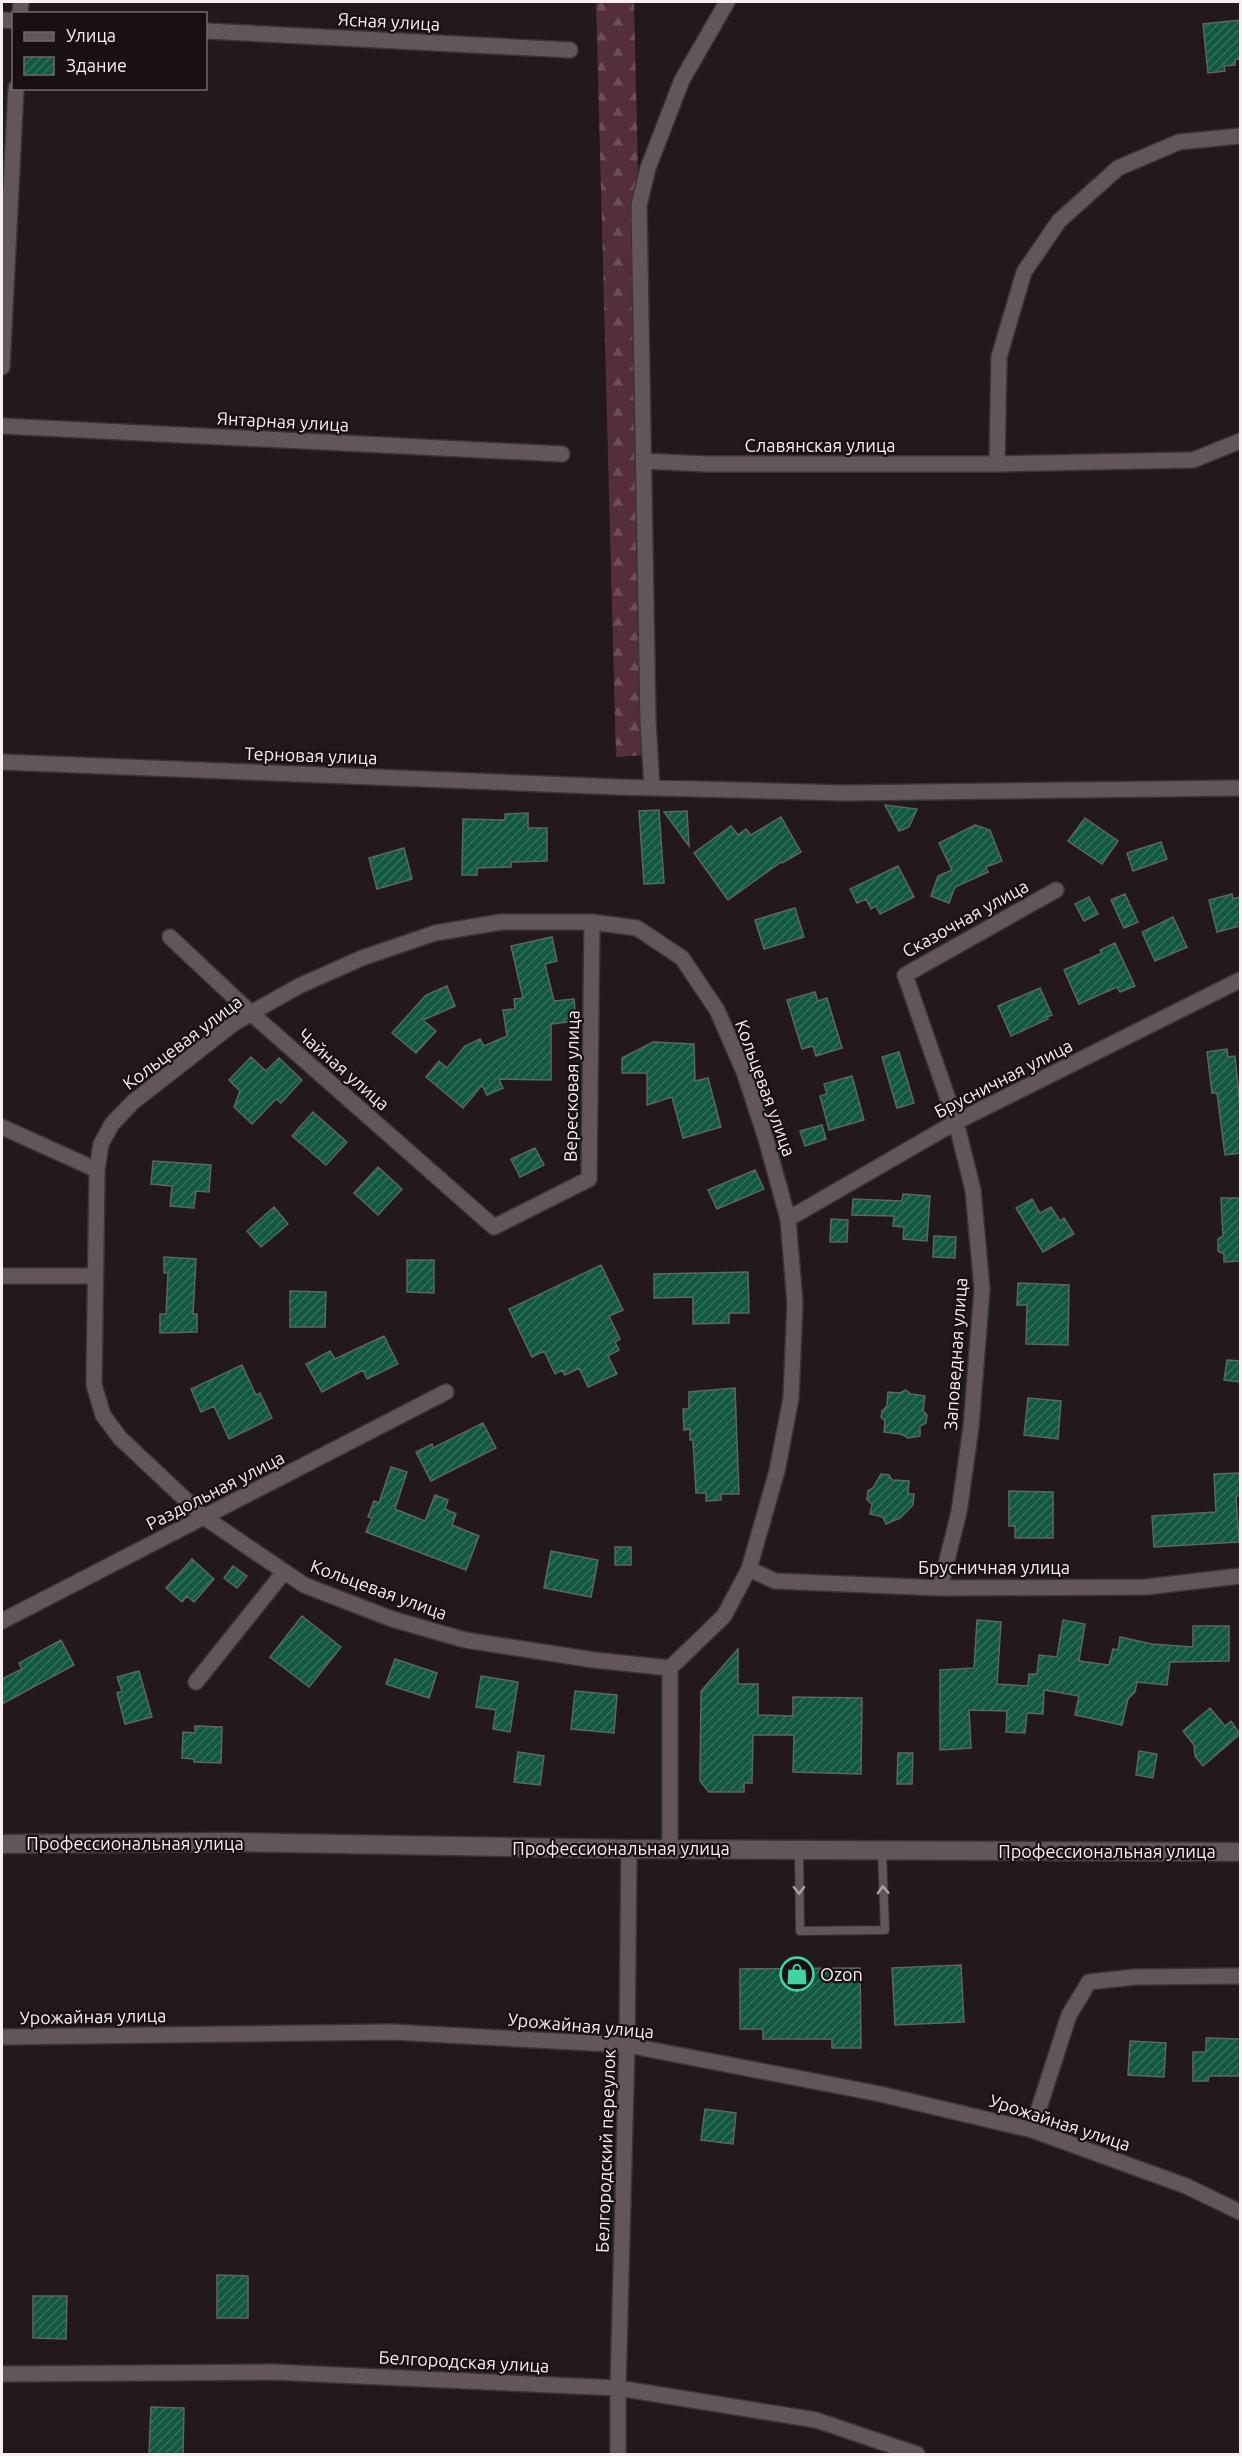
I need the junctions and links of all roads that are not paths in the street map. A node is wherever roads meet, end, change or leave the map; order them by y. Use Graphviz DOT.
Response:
graph roads {
  1 [pos="727,2"];
  2 [pos="207,31"];
  3 [pos="570,50"];
  4 [pos="16,90"];
  5 [pos="1240,136"];
  6 [pos="2,367"];
  7 [pos="2,426"];
  8 [pos="1240,441"];
  9 [pos="562,454"];
  10 [pos="643,461"];
  11 [pos="997,464"];
  12 [pos="2,762"];
  13 [pos="652,788"];
  14 [pos="1240,788"];
  15 [pos="1056,890"];
  16 [pos="592,922"];
  17 [pos="170,937"];
  18 [pos="1240,980"];
  19 [pos="251,1013"];
  20 [pos="956,1122"];
  21 [pos="2,1127"];
  22 [pos="98,1170"];
  23 [pos="788,1219"];
  24 [pos="494,1227"];
  25 [pos="2,1276"];
  26 [pos="94,1276"];
  27 [pos="446,1392"];
  28 [pos="204,1517"];
  29 [pos="749,1569"];
  30 [pos="284,1572"];
  31 [pos="1240,1576"];
  32 [pos="940,1588"];
  33 [pos="2,1621"];
  34 [pos="669,1668"];
  35 [pos="196,1682"];
  36 [pos="2,1844"];
  37 [pos="669,1848"];
  38 [pos="629,1849"];
  39 [pos="798,1849"];
  40 [pos="882,1850"];
  41 [pos="1240,1852"];
  42 [pos="1240,1976"];
  43 [pos="2,2037"];
  44 [pos="627,2045"];
  45 [pos="1032,2130"];
  46 [pos="1240,2212"];
  47 [pos="2,2373"];
  48 [pos="618,2388"];
  49 [pos="618,2454"];
  50 [pos="917,2454"];
  1 -- 10 [label="street"];
  2 -- 3 [label="street, Ясная улица"];
  4 -- 6 [label="street"];
  5 -- 11 [label="street"];
  7 -- 9 [label="street, Янтарная улица"];
  8 -- 11 [label="street, Славянская улица"];
  10 -- 11 [label="street, Славянская улица"];
  10 -- 13 [label="street"];
  12 -- 13 [label="street, Терновая улица"];
  13 -- 14 [label="street, Терновая улица"];
  15 -- 20 [label="street, Сказочная улица"];
  16 -- 19 [label="street, Кольцевая улица"];
  16 -- 23 [label="street, Кольцевая улица"];
  16 -- 24 [label="street, Вересковая улица"];
  17 -- 19 [label="street, Чайная улица"];
  18 -- 20 [label="street, Брусничная улица"];
  19 -- 22 [label="street, Кольцевая улица"];
  19 -- 24 [label="street, Чайная улица"];
  20 -- 23 [label="street, Брусничная улица"];
  20 -- 32 [label="street, Заповедная улица"];
  21 -- 22 [label="street"];
  22 -- 26 [label="street, Кольцевая улица"];
  23 -- 29 [label="street, Кольцевая улица"];
  25 -- 26 [label="street"];
  26 -- 28 [label="street, Кольцевая улица"];
  27 -- 28 [label="street, Раздольная улица"];
  28 -- 30 [label="street, Кольцевая улица"];
  28 -- 33 [label="street, Раздольная улица"];
  29 -- 32 [label="street, Брусничная улица"];
  29 -- 34 [label="street, Кольцевая улица"];
  30 -- 34 [label="street, Кольцевая улица"];
  30 -- 35 [label="street"];
  31 -- 32 [label="street, Брусничная улица"];
  34 -- 37 [label="street"];
  36 -- 38 [label="street, Профессиональная улица"];
  37 -- 38 [label="street, Профессиональная улица"];
  37 -- 39 [label="street, Профессиональная улица"];
  38 -- 44 [label="street, Белгородский переулок"];
  39 -- 40 [label="street, Профессиональная улица"];
  39 -- 40 [label="lane, one-way"];
  40 -- 41 [label="street, Профессиональная улица"];
  42 -- 45 [label="street"];
  43 -- 44 [label="street, Урожайная улица"];
  44 -- 45 [label="street, Урожайная улица"];
  44 -- 48 [label="street, Белгородский переулок"];
  45 -- 46 [label="street, Урожайная улица"];
  47 -- 48 [label="street, Белгородская улица"];
  48 -- 49 [label="street, Белгородский переулок"];
  48 -- 50 [label="street, Белгородская улица"];
}
